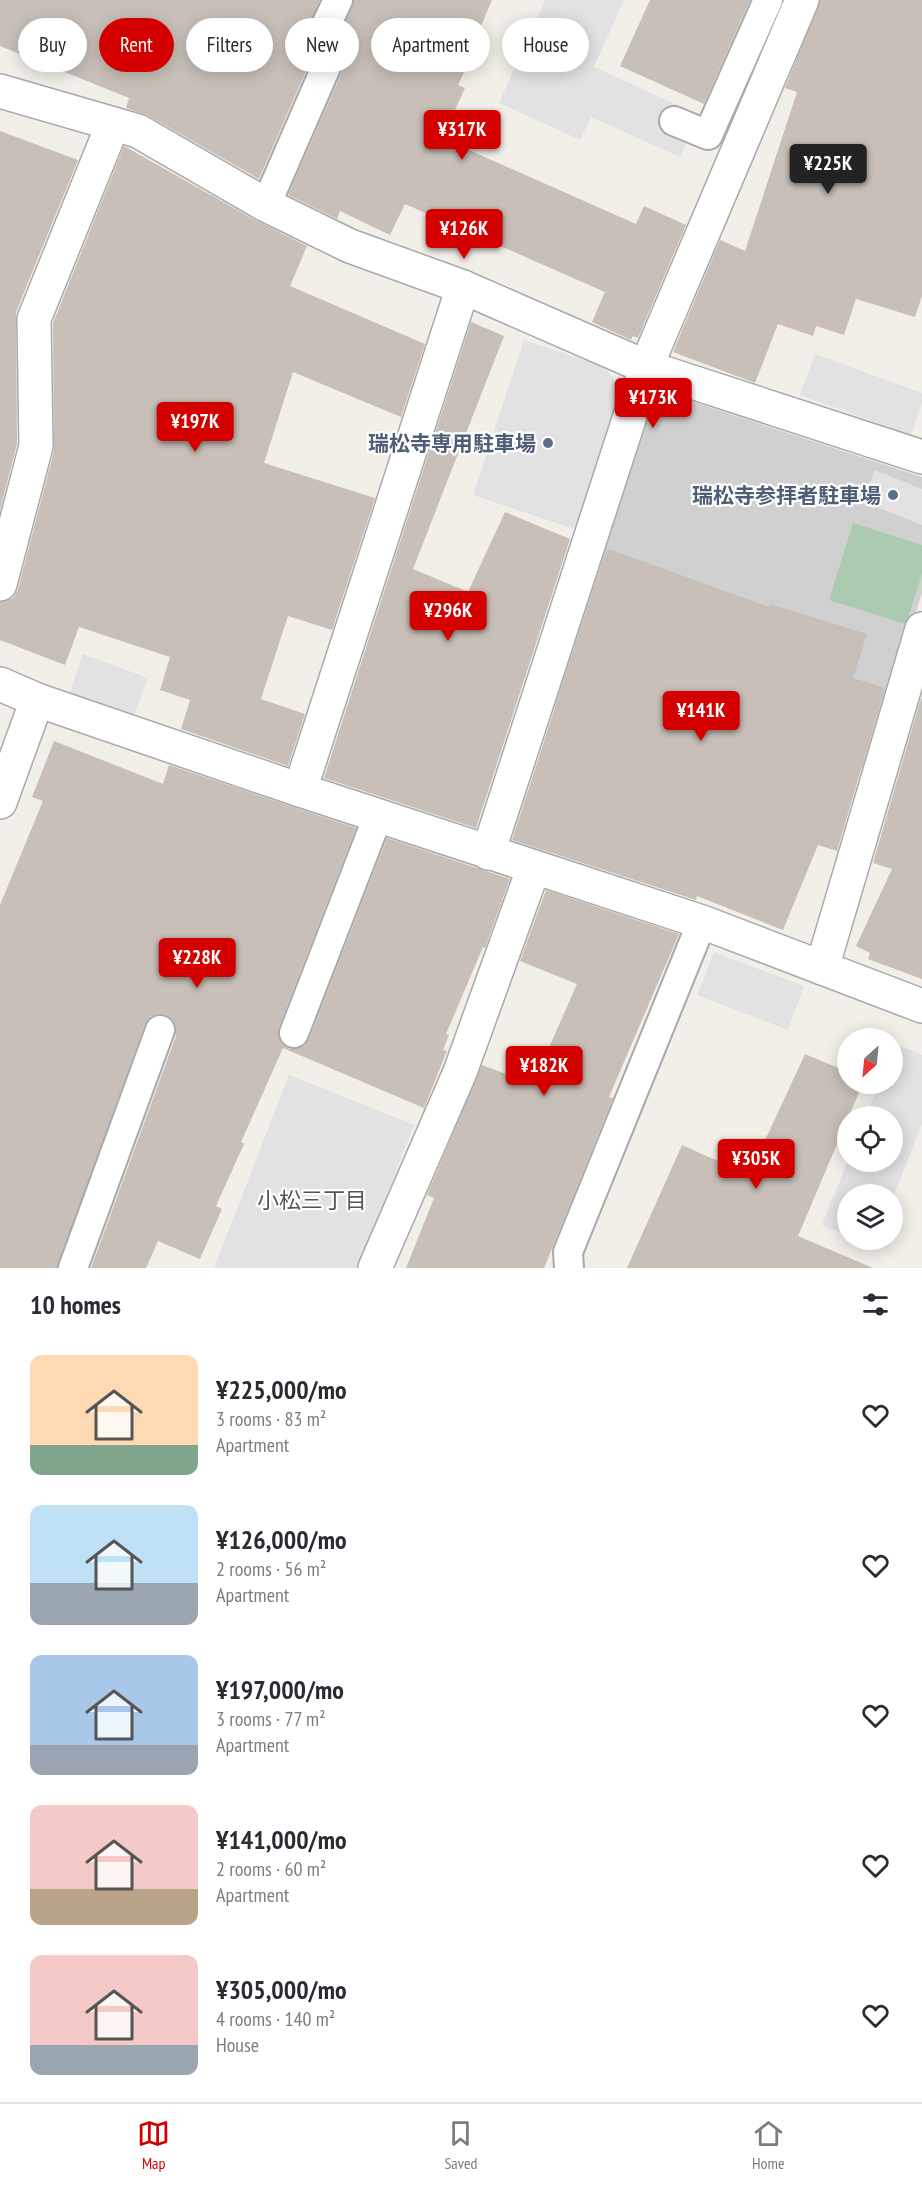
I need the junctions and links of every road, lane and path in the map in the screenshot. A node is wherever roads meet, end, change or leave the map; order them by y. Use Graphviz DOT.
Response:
graph roads {
  1 [pos="338,0"];
  2 [pos="768,0"];
  3 [pos="802,0"];
  4 [pos="0,91"];
  5 [pos="674,121"];
  6 [pos="113,124"];
  7 [pos="266,205"];
  8 [pos="463,287"];
  9 [pos="646,367"];
  10 [pos="922,457"];
  11 [pos="0,584"];
  12 [pos="922,628"];
  13 [pos="0,684"];
  14 [pos="37,700"];
  15 [pos="300,790"];
  16 [pos="0,802"];
  17 [pos="378,816"];
  18 [pos="488,853"];
  19 [pos="534,867"];
  20 [pos="702,922"];
  21 [pos="822,968"];
  22 [pos="922,1006"];
  23 [pos="160,1030"];
  24 [pos="294,1034"];
  25 [pos="73,1268"];
  26 [pos="375,1268"];
  27 [pos="569,1268"];
  1 -- 7 [label="lane"];
  2 -- 5 [label="lane"];
  3 -- 9 [label="street"];
  4 -- 6 [label="street"];
  6 -- 7 [label="street"];
  6 -- 11 [label="street"];
  7 -- 8 [label="street"];
  8 -- 9 [label="street"];
  8 -- 15 [label="street"];
  9 -- 10 [label="street"];
  9 -- 18 [label="street"];
  12 -- 21 [label="street"];
  13 -- 14 [label="street"];
  14 -- 15 [label="street"];
  14 -- 16 [label="street"];
  15 -- 17 [label="street"];
  17 -- 18 [label="street"];
  17 -- 24 [label="lane"];
  18 -- 19 [label="street"];
  19 -- 20 [label="street"];
  19 -- 26 [label="street"];
  20 -- 21 [label="street"];
  20 -- 27 [label="lane"];
  21 -- 22 [label="street"];
  23 -- 25 [label="lane"];
}
